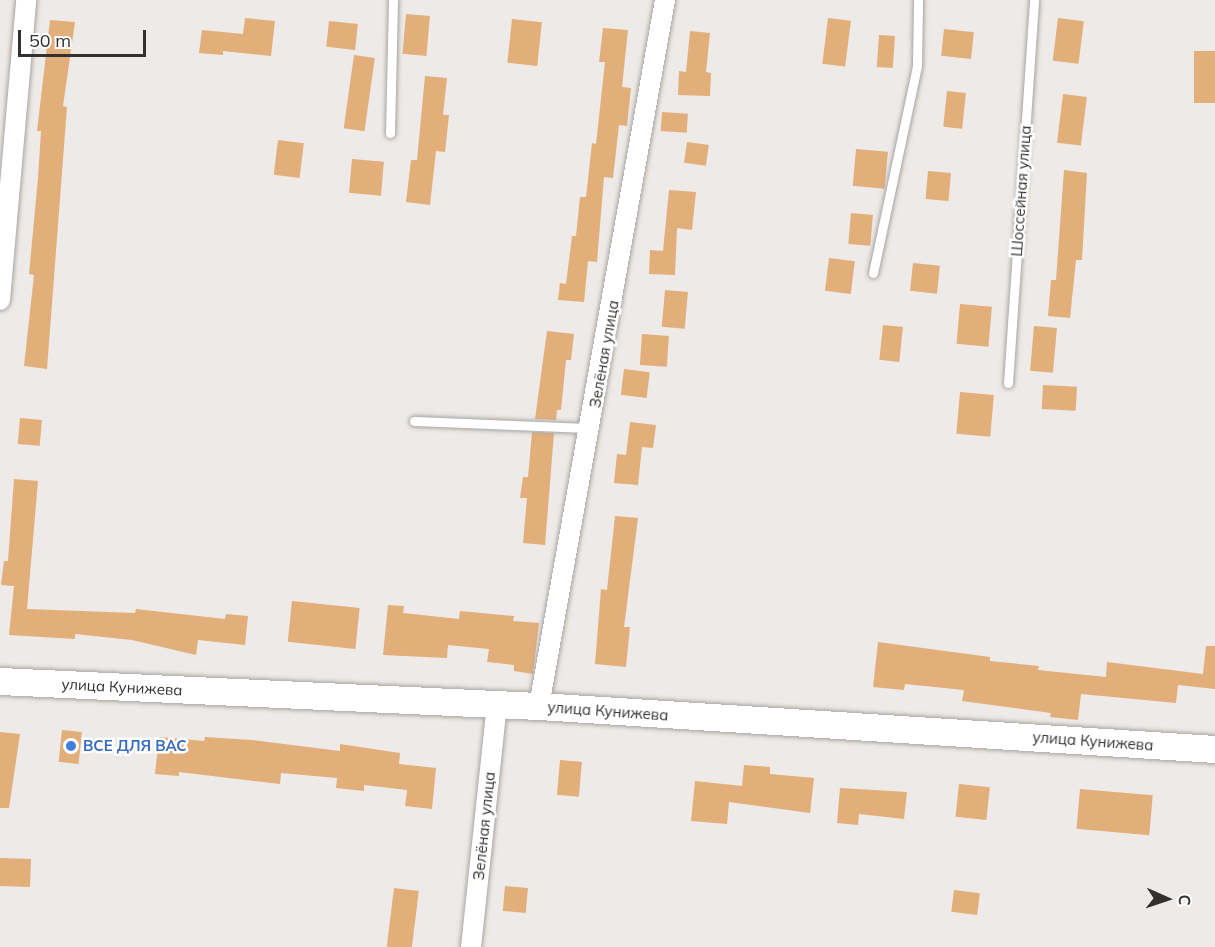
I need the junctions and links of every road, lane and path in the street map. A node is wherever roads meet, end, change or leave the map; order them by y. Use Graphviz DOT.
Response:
graph roads {
  1 [pos="26,0"];
  2 [pos="393,0"];
  3 [pos="665,0"];
  4 [pos="918,0"];
  5 [pos="1034,0"];
  6 [pos="390,133"];
  7 [pos="873,273"];
  8 [pos="0,300"];
  9 [pos="1008,383"];
  10 [pos="414,421"];
  11 [pos="591,429"];
  12 [pos="0,681"];
  13 [pos="497,704"];
  14 [pos="539,706"];
  15 [pos="1215,749"];
  16 [pos="471,947"];
  1 -- 8 [label="street"];
  2 -- 6 [label="lane"];
  3 -- 11 [label="street, Зелёная улица"];
  4 -- 7 [label="lane"];
  5 -- 9 [label="lane, Шоссейная улица"];
  10 -- 11 [label="lane"];
  11 -- 14 [label="street, Зелёная улица"];
  12 -- 13 [label="street, улица Кунижева"];
  13 -- 14 [label="street, улица Кунижева"];
  13 -- 16 [label="street, Зелёная улица"];
  14 -- 15 [label="street, улица Кунижева"];
}
